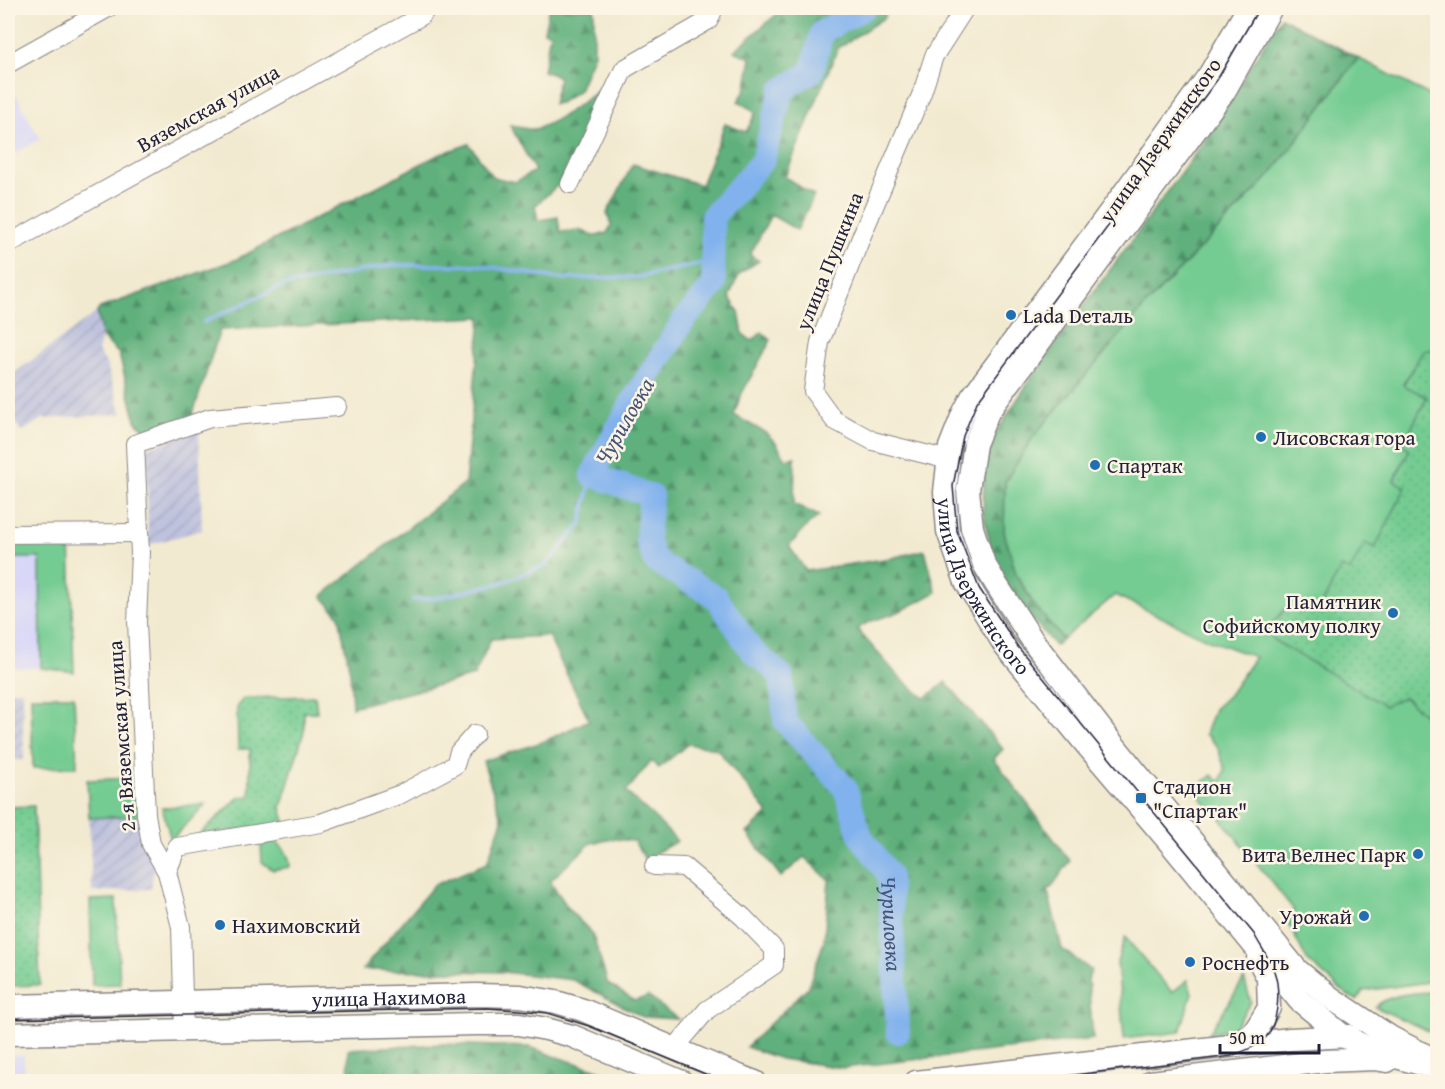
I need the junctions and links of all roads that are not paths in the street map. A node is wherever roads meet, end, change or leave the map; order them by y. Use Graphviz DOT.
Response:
graph roads {
  1 [pos="108,8"];
  2 [pos="427,8"];
  3 [pos="714,8"];
  4 [pos="964,8"];
  5 [pos="1248,8"];
  6 [pos="1271,8"];
  7 [pos="8,64"];
  8 [pos="570,184"];
  9 [pos="8,244"];
  10 [pos="337,407"];
  11 [pos="949,460"];
  12 [pos="8,534"];
  13 [pos="139,534"];
  14 [pos="475,734"];
  15 [pos="654,866"];
  16 [pos="167,872"];
  17 [pos="1242,932"];
  18 [pos="1297,970"];
  19 [pos="1299,1000"];
  20 [pos="183,1002"];
  21 [pos="8,1006"];
  22 [pos="184,1030"];
  23 [pos="8,1034"];
  24 [pos="1343,1036"];
  25 [pos="1390,1038"];
  26 [pos="1290,1039"];
  27 [pos="1228,1047"];
  28 [pos="674,1049"];
  29 [pos="1434,1066"];
  30 [pos="1234,1071"];
  31 [pos="682,1082"];
  32 [pos="755,1082"];
  33 [pos="916,1082"];
  34 [pos="1151,1082"];
  1 -- 7 [label="street"];
  2 -- 9 [label="street, Вяземская улица"];
  3 -- 8 [label="street"];
  4 -- 11 [label="street, улица Пушкина"];
  5 -- 11 [label="main road, улица Дзержинского"];
  6 -- 18 [label="main road, улица Дзержинского"];
  10 -- 13 [label="street, 2-я Вяземская улица"];
  11 -- 17 [label="main road, улица Дзержинского"];
  12 -- 13 [label="street"];
  13 -- 16 [label="street, 2-я Вяземская улица"];
  14 -- 16 [label="street"];
  15 -- 28 [label="street"];
  16 -- 20 [label="street, 2-я Вяземская улица"];
  17 -- 19 [label="main road, улица Дзержинского"];
  17 -- 27 [label="main road"];
  18 -- 19 [label="main road"];
  18 -- 25 [label="main road, улица Дзержинского"];
  19 -- 24 [label="main road, улица Дзержинского"];
  19 -- 26 [label="main road"];
  20 -- 21 [label="main road, улица Нахимова"];
  20 -- 22 [label="street, 2-я Вяземская улица"];
  20 -- 28 [label="main road, улица Нахимова"];
  22 -- 23 [label="main road, улица Нахимова"];
  22 -- 31 [label="main road, улица Нахимова"];
  24 -- 25 [label="main road"];
  24 -- 26 [label="main road"];
  24 -- 29 [label="main road, улица Дзержинского"];
  25 -- 29 [label="main road, улица Дзержинского"];
  26 -- 27 [label="main road"];
  26 -- 30 [label="main road"];
  27 -- 33 [label="main road"];
  28 -- 32 [label="main road, улица Нахимова"];
  29 -- 30 [label="main road"];
  30 -- 34 [label="main road"];
}
